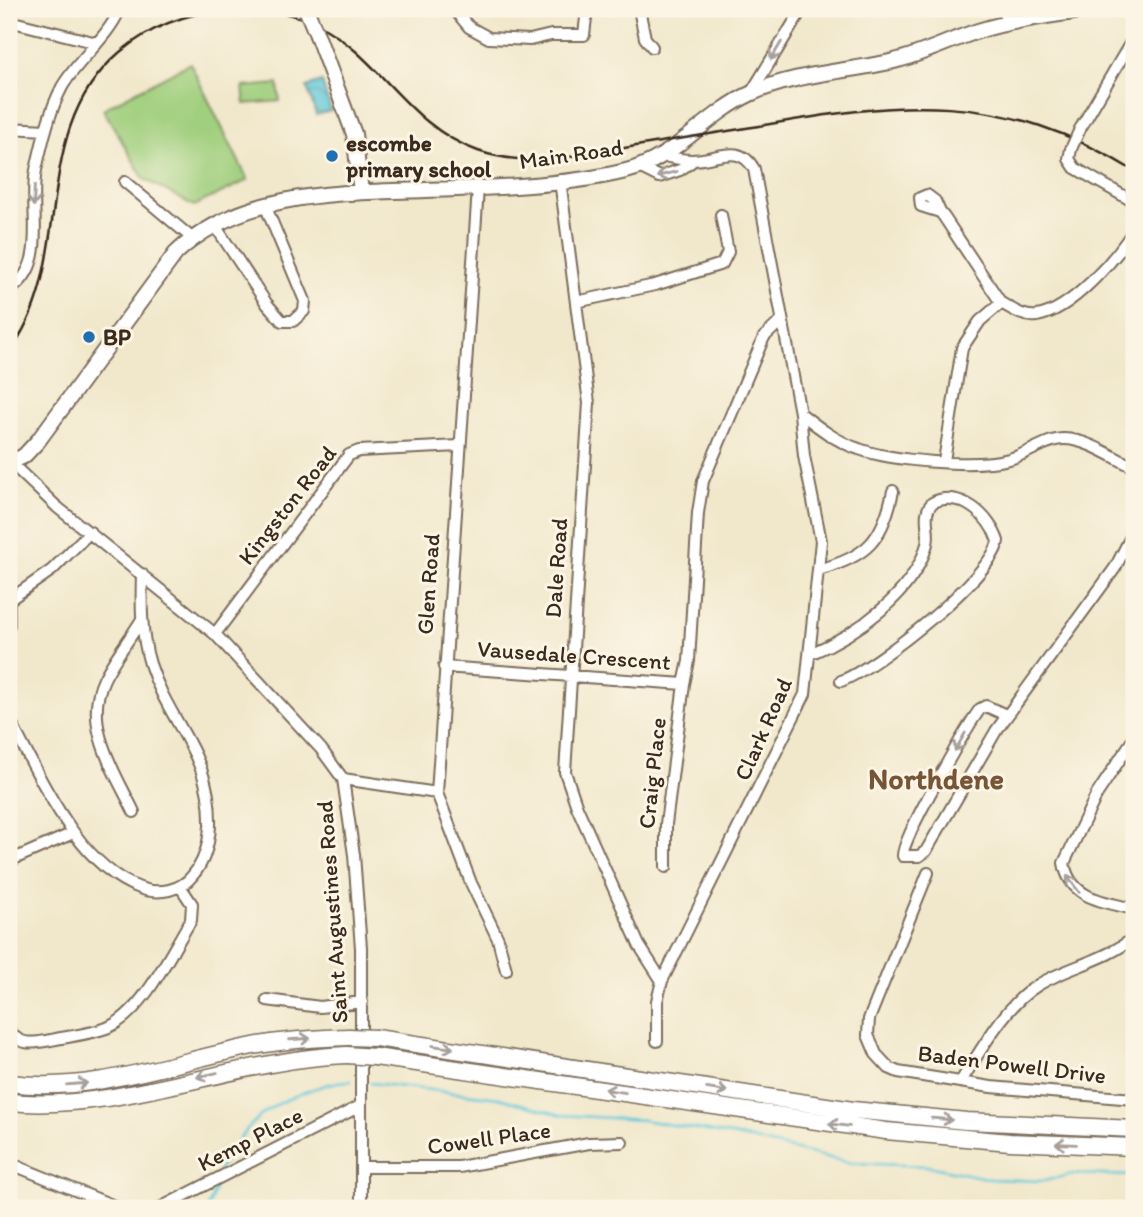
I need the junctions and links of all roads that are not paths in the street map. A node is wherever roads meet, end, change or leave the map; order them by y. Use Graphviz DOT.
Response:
graph roads {
  1 [pos="120,9"];
  2 [pos="306,9"];
  3 [pos="454,9"];
  4 [pos="587,9"];
  5 [pos="639,9"];
  6 [pos="802,9"];
  7 [pos="1098,9"];
  8 [pos="1005,16"];
  9 [pos="9,22"];
  10 [pos="1134,37"];
  11 [pos="97,43"];
  12 [pos="652,47"];
  13 [pos="751,93"];
  14 [pos="9,128"];
  15 [pos="46,130"];
  16 [pos="664,156"];
  17 [pos="694,160"];
  18 [pos="639,167"];
  19 [pos="560,180"];
  20 [pos="125,182"];
  21 [pos="478,188"];
  22 [pos="361,192"];
  23 [pos="1134,202"];
  24 [pos="265,205"];
  25 [pos="940,212"];
  26 [pos="721,215"];
  27 [pos="216,227"];
  28 [pos="1134,230"];
  29 [pos="193,239"];
  30 [pos="9,290"];
  31 [pos="576,302"];
  32 [pos="1001,303"];
  33 [pos="781,321"];
  34 [pos="800,413"];
  35 [pos="459,446"];
  36 [pos="944,461"];
  37 [pos="10,463"];
  38 [pos="1134,467"];
  39 [pos="893,491"];
  40 [pos="1134,531"];
  41 [pos="90,532"];
  42 [pos="1131,548"];
  43 [pos="818,570"];
  44 [pos="142,574"];
  45 [pos="9,601"];
  46 [pos="142,619"];
  47 [pos="9,625"];
  48 [pos="215,634"];
  49 [pos="810,653"];
  50 [pos="444,667"];
  51 [pos="570,676"];
  52 [pos="841,681"];
  53 [pos="684,684"];
  54 [pos="1006,715"];
  55 [pos="9,719"];
  56 [pos="1134,738"];
  57 [pos="343,779"];
  58 [pos="437,793"];
  59 [pos="134,812"];
  60 [pos="71,834"];
  61 [pos="9,861"];
  62 [pos="666,867"];
  63 [pos="928,873"];
  64 [pos="180,886"];
  65 [pos="1134,909"];
  66 [pos="1134,937"];
  67 [pos="506,971"];
  68 [pos="662,981"];
  69 [pos="267,1000"];
  70 [pos="362,1002"];
  71 [pos="11,1033"];
  72 [pos="657,1041"];
  73 [pos="961,1081"];
  74 [pos="9,1083"];
  75 [pos="1134,1099"];
  76 [pos="9,1102"];
  77 [pos="360,1106"];
  78 [pos="1134,1129"];
  79 [pos="622,1142"];
  80 [pos="1134,1147"];
  81 [pos="9,1163"];
  82 [pos="361,1167"];
  83 [pos="119,1208"];
  84 [pos="160,1208"];
  85 [pos="361,1208"];
  1 -- 11 [label="street"];
  2 -- 22 [label="main road, bridge"];
  3 -- 4 [label="street"];
  5 -- 12 [label="street"];
  6 -- 13 [label="street, one-way"];
  7 -- 8 [label="main road, Main Road"];
  8 -- 13 [label="main road, Main Road"];
  9 -- 11 [label="street"];
  10 -- 23 [label="street, bridge"];
  11 -- 15 [label="street"];
  13 -- 16 [label="main road, Main Road"];
  14 -- 15 [label="street"];
  15 -- 30 [label="street, one-way"];
  16 -- 17 [label="street"];
  16 -- 18 [label="main road, Main Road"];
  17 -- 18 [label="street, one-way"];
  17 -- 33 [label="street"];
  18 -- 19 [label="main road, Main Road"];
  19 -- 21 [label="main road, Main Road"];
  19 -- 31 [label="street, Dale Road"];
  20 -- 29 [label="street"];
  21 -- 22 [label="main road, Main Road"];
  21 -- 35 [label="street, Glen Road"];
  22 -- 24 [label="main road, Main Road"];
  24 -- 27 [label="main road, Main Road"];
  24 -- 27 [label="street"];
  25 -- 32 [label="street"];
  26 -- 31 [label="street"];
  27 -- 29 [label="main road, Main Road"];
  28 -- 32 [label="street"];
  29 -- 37 [label="main road, Main Road"];
  31 -- 51 [label="street, Dale Road"];
  32 -- 36 [label="street"];
  33 -- 34 [label="street, Clark Road"];
  33 -- 53 [label="street, Vausedale Crescent"];
  34 -- 36 [label="street"];
  34 -- 43 [label="street, Clark Road"];
  35 -- 48 [label="street, Kingston Road"];
  35 -- 50 [label="street, Glen Road"];
  36 -- 38 [label="street"];
  37 -- 41 [label="street, Saint Augustines Road"];
  39 -- 43 [label="street"];
  40 -- 42 [label="street"];
  41 -- 44 [label="street, Saint Augustines Road"];
  41 -- 45 [label="street"];
  42 -- 54 [label="street"];
  43 -- 49 [label="street, Clark Road"];
  44 -- 46 [label="street"];
  44 -- 48 [label="street, Saint Augustines Road"];
  45 -- 47 [label="street"];
  46 -- 59 [label="street"];
  46 -- 64 [label="street"];
  48 -- 57 [label="street, Saint Augustines Road"];
  49 -- 52 [label="street"];
  49 -- 68 [label="street, Clark Road"];
  50 -- 51 [label="street, Vausedale Crescent"];
  50 -- 58 [label="street, Glen Road"];
  51 -- 53 [label="street, Vausedale Crescent"];
  51 -- 68 [label="street, Dale Road"];
  53 -- 62 [label="street, Craig Place"];
  54 -- 54 [label="street, one-way"];
  55 -- 60 [label="street"];
  65 -- 56 [label="street, one-way"];
  57 -- 58 [label="street"];
  57 -- 70 [label="street, Saint Augustines Road"];
  58 -- 67 [label="street, Glen Road"];
  60 -- 61 [label="street"];
  60 -- 64 [label="street"];
  63 -- 73 [label="street, Baden Powell Drive"];
  64 -- 71 [label="street"];
  66 -- 73 [label="street"];
  68 -- 72 [label="street, Clark Road"];
  69 -- 70 [label="street"];
  70 -- 77 [label="street, Saint Augustines Road"];
  73 -- 75 [label="street, Baden Powell Drive"];
  74 -- 78 [label="highway, one-way, bridge"];
  80 -- 76 [label="highway, one-way, bridge"];
  77 -- 82 [label="street, Saint Augustines Road"];
  77 -- 84 [label="street, Kemp Place"];
  79 -- 82 [label="street, Cowell Place"];
  81 -- 83 [label="street"];
  82 -- 85 [label="street, Saint Augustines Road"];
}
